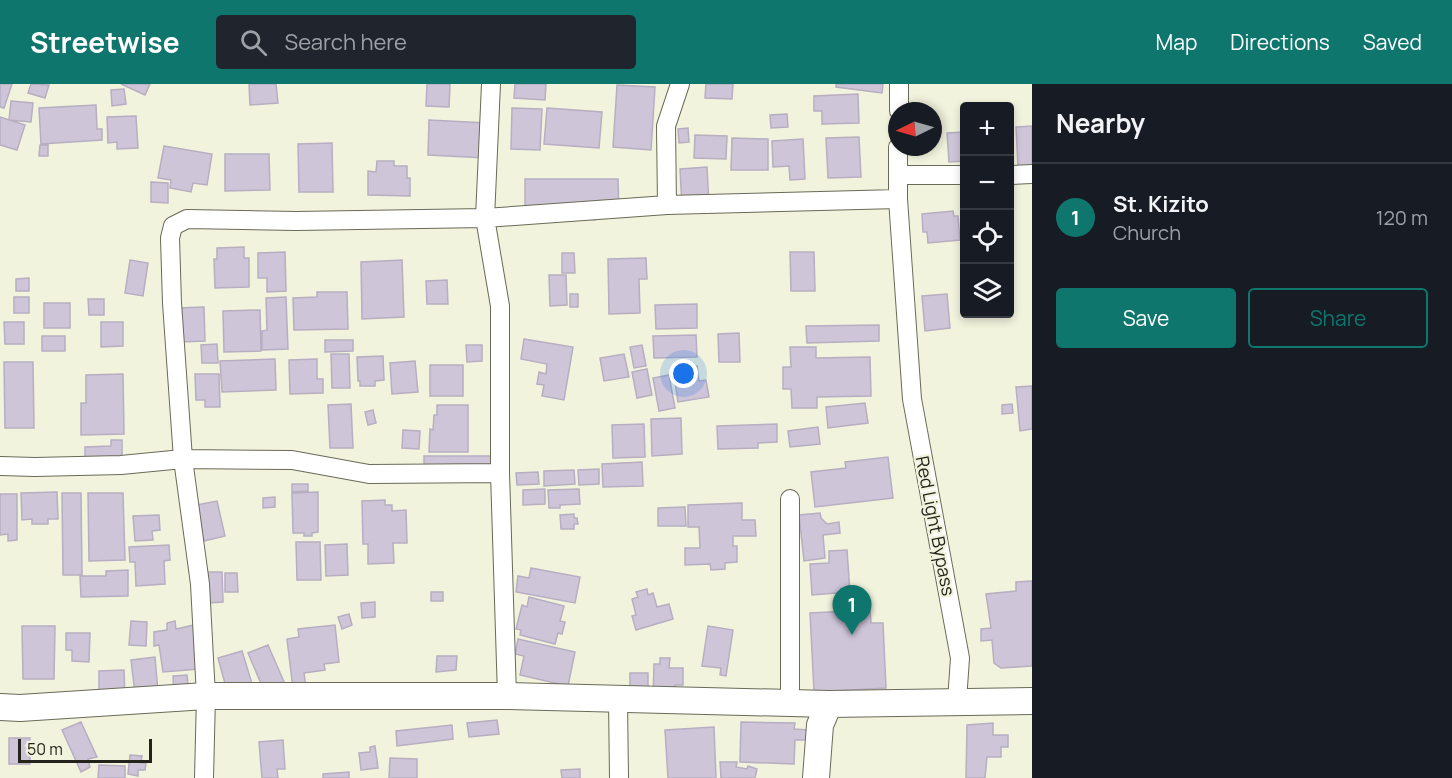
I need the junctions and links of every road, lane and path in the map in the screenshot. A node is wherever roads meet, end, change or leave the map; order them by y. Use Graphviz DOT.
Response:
graph roads {
  1 [pos="491,84"];
  2 [pos="680,84"];
  3 [pos="899,84"];
  4 [pos="899,102"];
  5 [pos="898,156"];
  6 [pos="1032,174"];
  7 [pos="898,175"];
  8 [pos="960,175"];
  9 [pos="1014,175"];
  10 [pos="898,198"];
  11 [pos="667,205"];
  12 [pos="485,218"];
  13 [pos="183,459"];
  14 [pos="0,465"];
  15 [pos="500,473"];
  16 [pos="790,499"];
  17 [pos="206,696"];
  18 [pos="507,696"];
  19 [pos="618,700"];
  20 [pos="1032,701"];
  21 [pos="957,702"];
  22 [pos="789,704"];
  23 [pos="829,704"];
  24 [pos="0,707"];
  25 [pos="204,778"];
  26 [pos="619,778"];
  27 [pos="816,778"];
  1 -- 12 [label="street"];
  2 -- 11 [label="street"];
  3 -- 4 [label="street"];
  5 -- 7 [label="street, Red Light Bypass"];
  6 -- 9 [label="street"];
  7 -- 8 [label="street"];
  7 -- 10 [label="street, Red Light Bypass"];
  10 -- 11 [label="street"];
  10 -- 21 [label="street, Red Light Bypass"];
  11 -- 12 [label="street"];
  12 -- 13 [label="street"];
  12 -- 15 [label="street"];
  13 -- 14 [label="street"];
  13 -- 15 [label="street"];
  13 -- 17 [label="street"];
  15 -- 18 [label="street"];
  16 -- 22 [label="street"];
  17 -- 18 [label="street"];
  17 -- 24 [label="street"];
  17 -- 25 [label="street"];
  18 -- 19 [label="street"];
  19 -- 22 [label="street"];
  19 -- 26 [label="street"];
  20 -- 21 [label="street"];
  21 -- 23 [label="street"];
  22 -- 23 [label="street"];
  23 -- 27 [label="street"];
}
